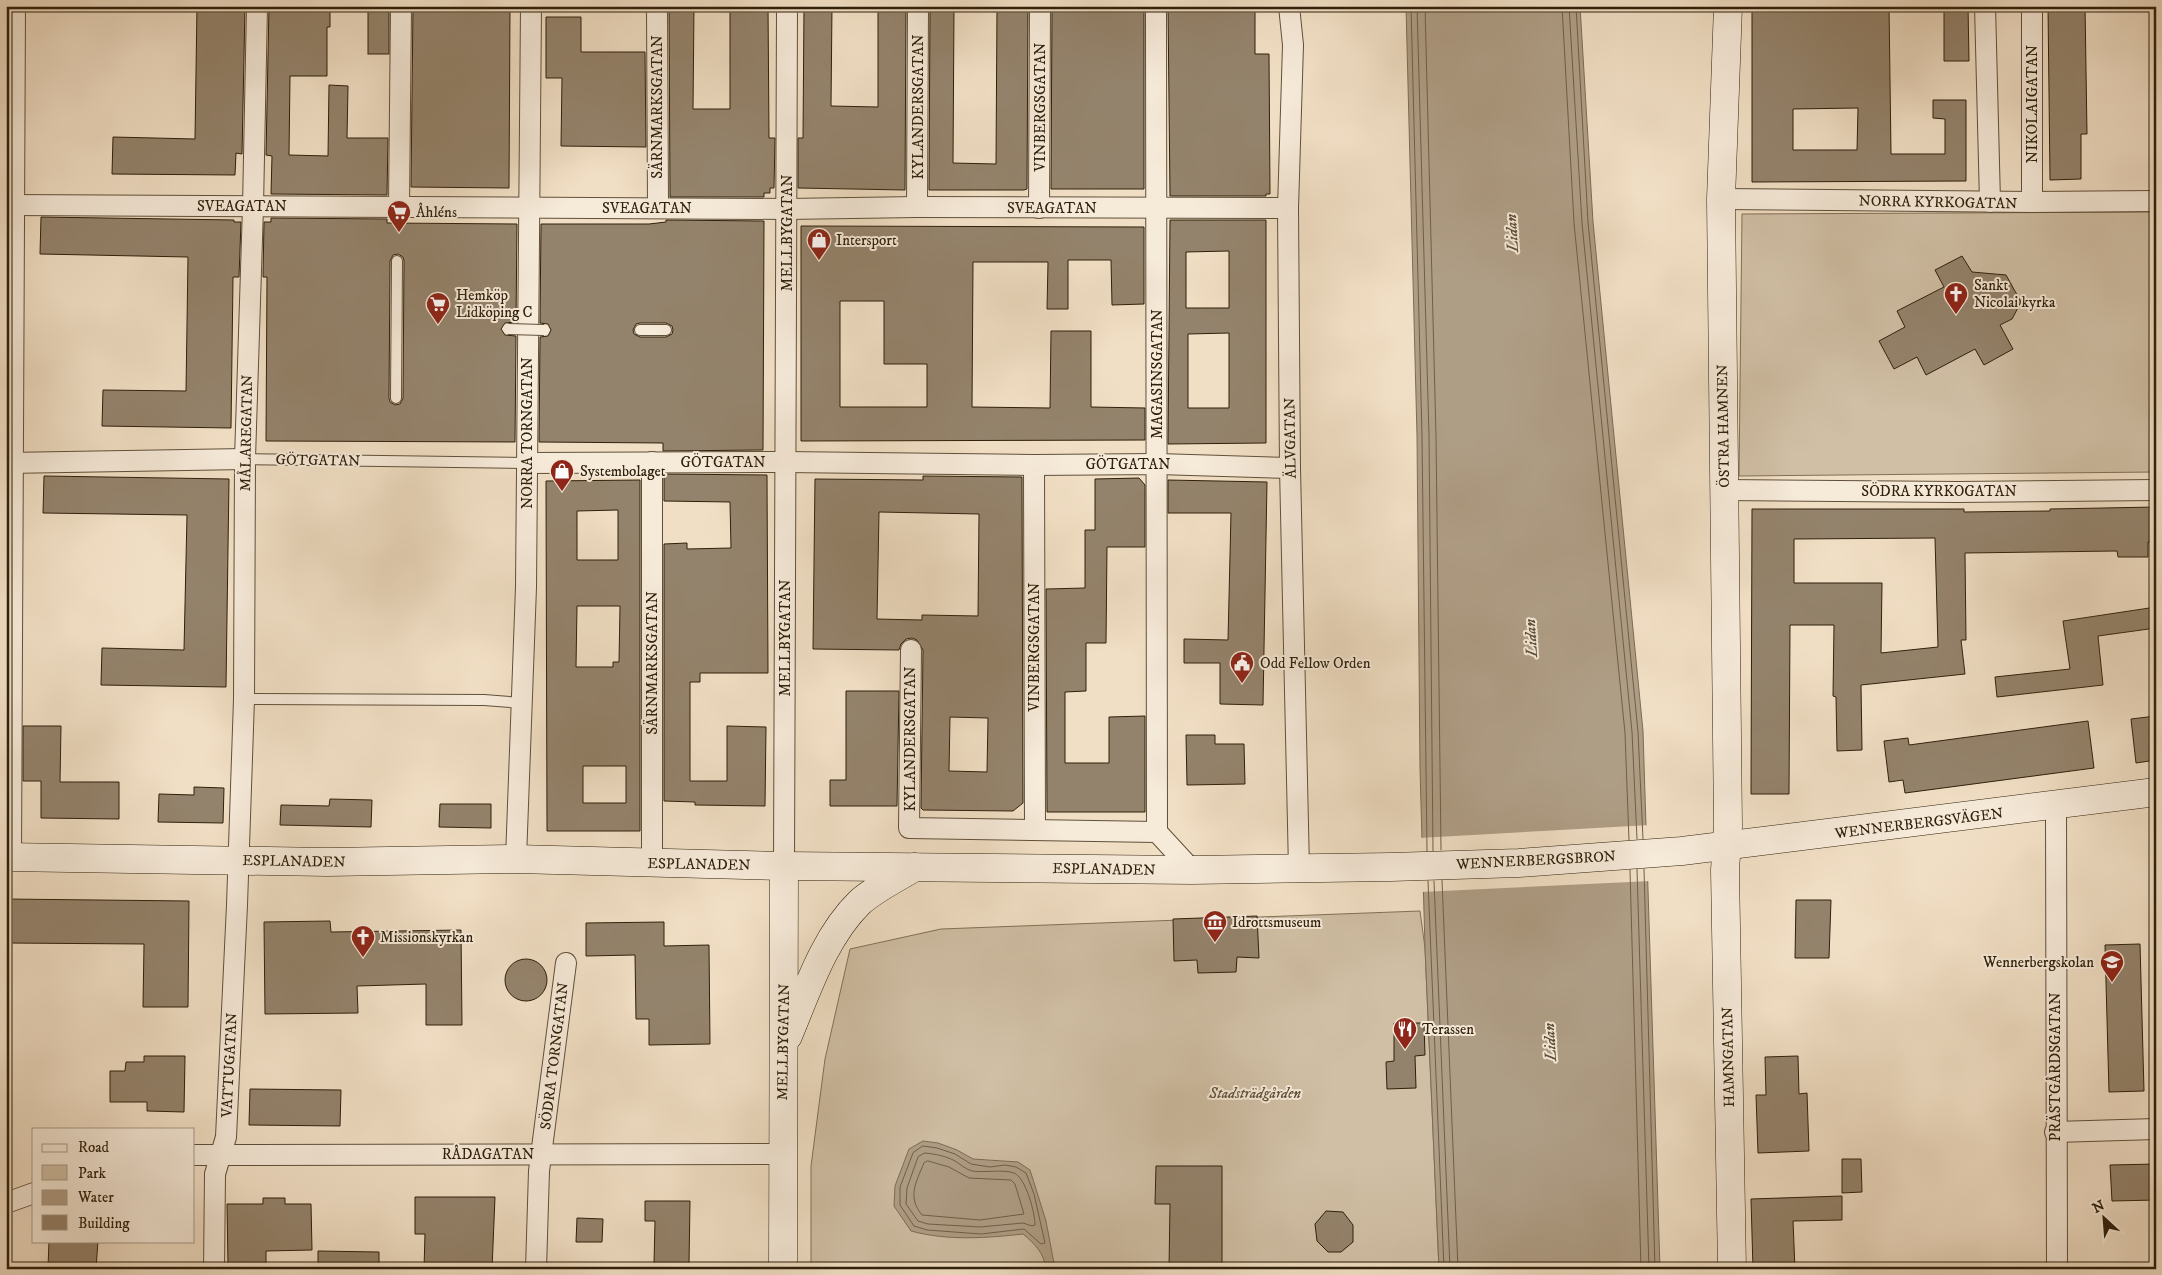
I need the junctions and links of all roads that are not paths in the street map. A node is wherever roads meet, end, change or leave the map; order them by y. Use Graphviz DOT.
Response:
graph roads {
  1 [pos="15,6"];
  2 [pos="256,6"];
  3 [pos="401,6"];
  4 [pos="532,6"];
  5 [pos="657,6"];
  6 [pos="788,6"];
  7 [pos="918,6"];
  8 [pos="1040,6"];
  9 [pos="1156,6"];
  10 [pos="1289,6"];
  11 [pos="1728,6"];
  12 [pos="1985,6"];
  13 [pos="2032,6"];
  14 [pos="1721,200"];
  15 [pos="2156,201"];
  16 [pos="1990,202"];
  17 [pos="2032,202"];
  18 [pos="11,205"];
  19 [pos="253,207"];
  20 [pos="399,207"];
  21 [pos="917,207"];
  22 [pos="530,208"];
  23 [pos="658,208"];
  24 [pos="1039,208"];
  25 [pos="1156,208"];
  26 [pos="1288,208"];
  27 [pos="787,209"];
  28 [pos="397,261"];
  29 [pos="508,330"];
  30 [pos="544,330"];
  31 [pos="640,330"];
  32 [pos="666,330"];
  33 [pos="396,398"];
  34 [pos="245,459"];
  35 [pos="652,462"];
  36 [pos="785,462"];
  37 [pos="9,463"];
  38 [pos="527,464"];
  39 [pos="1158,464"];
  40 [pos="1034,465"];
  41 [pos="1290,468"];
  42 [pos="1723,490"];
  43 [pos="2156,490"];
  44 [pos="910,650"];
  45 [pos="244,698"];
  46 [pos="522,703"];
  47 [pos="2156,792"];
  48 [pos="2056,806"];
  49 [pos="1035,829"];
  50 [pos="1157,832"];
  51 [pos="1727,846"];
  52 [pos="1682,851"];
  53 [pos="9,857"];
  54 [pos="516,859"];
  55 [pos="239,860"];
  56 [pos="652,864"];
  57 [pos="784,866"];
  58 [pos="915,867"];
  59 [pos="1391,867"];
  60 [pos="1299,869"];
  61 [pos="1192,870"];
  62 [pos="566,962"];
  63 [pos="783,1048"];
  64 [pos="2156,1129"];
  65 [pos="2055,1132"];
  66 [pos="220,1154"];
  67 [pos="541,1154"];
  68 [pos="782,1154"];
  69 [pos="195,1155"];
  70 [pos="32,1194"];
  71 [pos="6,1203"];
  72 [pos="214,1269"];
  73 [pos="536,1269"];
  74 [pos="783,1269"];
  75 [pos="1732,1269"];
  76 [pos="2057,1269"];
  1 -- 18 [label="street"];
  2 -- 19 [label="street, MÅLAREGATAN"];
  3 -- 20 [label="street"];
  4 -- 22 [label="street, NORRA TORNGATAN"];
  5 -- 23 [label="street, SÄRNMARKSGATAN"];
  6 -- 27 [label="street, MELLBYGATAN"];
  7 -- 21 [label="street, KYLANDERSGATAN"];
  8 -- 24 [label="street, VINBERGSGATAN"];
  9 -- 25 [label="street, MAGASINSGATAN"];
  10 -- 26 [label="street, ÄLVGATAN"];
  11 -- 14 [label="street, ÖSTRA HAMNEN"];
  12 -- 16 [label="street"];
  13 -- 17 [label="street, NIKOLAIGATAN"];
  14 -- 16 [label="street, NORRA KYRKOGATAN"];
  14 -- 42 [label="street, ÖSTRA HAMNEN"];
  15 -- 17 [label="street, NORRA KYRKOGATAN"];
  16 -- 17 [label="street, NORRA KYRKOGATAN"];
  18 -- 19 [label="street, SVEAGATAN"];
  18 -- 37 [label="street"];
  19 -- 20 [label="street, SVEAGATAN"];
  19 -- 34 [label="street, MÅLAREGATAN"];
  20 -- 22 [label="street, SVEAGATAN"];
  21 -- 24 [label="street, SVEAGATAN"];
  21 -- 27 [label="street, SVEAGATAN"];
  22 -- 23 [label="street, SVEAGATAN"];
  22 -- 38 [label="street, NORRA TORNGATAN"];
  23 -- 27 [label="street, SVEAGATAN"];
  24 -- 25 [label="street, SVEAGATAN"];
  25 -- 26 [label="street, SVEAGATAN"];
  25 -- 39 [label="street, MAGASINSGATAN"];
  26 -- 41 [label="street, ÄLVGATAN"];
  27 -- 36 [label="street, MELLBYGATAN"];
  28 -- 33 [label="lane"];
  29 -- 30 [label="lane, bridge"];
  31 -- 32 [label="lane"];
  34 -- 37 [label="street, GÖTGATAN"];
  34 -- 38 [label="lane, GÖTGATAN"];
  34 -- 45 [label="street, MÅLAREGATAN"];
  35 -- 36 [label="street, GÖTGATAN"];
  35 -- 38 [label="street, GÖTGATAN"];
  35 -- 56 [label="street, SÄRNMARKSGATAN"];
  36 -- 40 [label="street, GÖTGATAN"];
  36 -- 57 [label="street, MELLBYGATAN"];
  37 -- 53 [label="street"];
  38 -- 46 [label="street, NORRA TORNGATAN"];
  39 -- 40 [label="street, GÖTGATAN"];
  39 -- 41 [label="street, GÖTGATAN"];
  39 -- 50 [label="street, MAGASINSGATAN"];
  40 -- 49 [label="street, VINBERGSGATAN"];
  41 -- 60 [label="street, ÄLVGATAN"];
  42 -- 43 [label="street, SÖDRA KYRKOGATAN"];
  42 -- 51 [label="street, ÖSTRA HAMNEN"];
  44 -- 49 [label="street, KYLANDERSGATAN"];
  45 -- 46 [label="lane"];
  45 -- 55 [label="street, MÅLAREGATAN"];
  46 -- 54 [label="street, NORRA TORNGATAN"];
  47 -- 48 [label="street, WENNERBERGSVÄGEN"];
  48 -- 51 [label="street, WENNERBERGSVÄGEN"];
  48 -- 65 [label="street, PRÄSTGÅRDSGATAN"];
  49 -- 50 [label="street"];
  50 -- 61 [label="street"];
  51 -- 52 [label="street, WENNERBERGSVÄGEN"];
  51 -- 75 [label="street, HAMNGATAN"];
  52 -- 59 [label="street, WENNERBERGSBRON"];
  53 -- 55 [label="street, ESPLANADEN"];
  54 -- 55 [label="street, ESPLANADEN"];
  54 -- 56 [label="street, ESPLANADEN"];
  55 -- 66 [label="street, VATTUGATAN"];
  56 -- 57 [label="street, ESPLANADEN"];
  57 -- 58 [label="street, ESPLANADEN"];
  57 -- 63 [label="street, MELLBYGATAN"];
  58 -- 61 [label="street, ESPLANADEN"];
  58 -- 63 [label="street"];
  59 -- 60 [label="street, ESPLANADEN"];
  60 -- 61 [label="street, ESPLANADEN"];
  62 -- 67 [label="street, SÖDRA TORNGATAN"];
  63 -- 68 [label="street, MELLBYGATAN"];
  64 -- 65 [label="street"];
  65 -- 76 [label="street, PRÄSTGÅRDSGATAN"];
  66 -- 67 [label="street, RÅDAGATAN"];
  66 -- 69 [label="street, RÅDAGATAN"];
  66 -- 72 [label="street, VATTUGATAN"];
  67 -- 68 [label="street, RÅDAGATAN"];
  67 -- 73 [label="street, SÖDRA TORNGATAN"];
  68 -- 74 [label="street, MELLBYGATAN"];
  70 -- 71 [label="street"];
}
